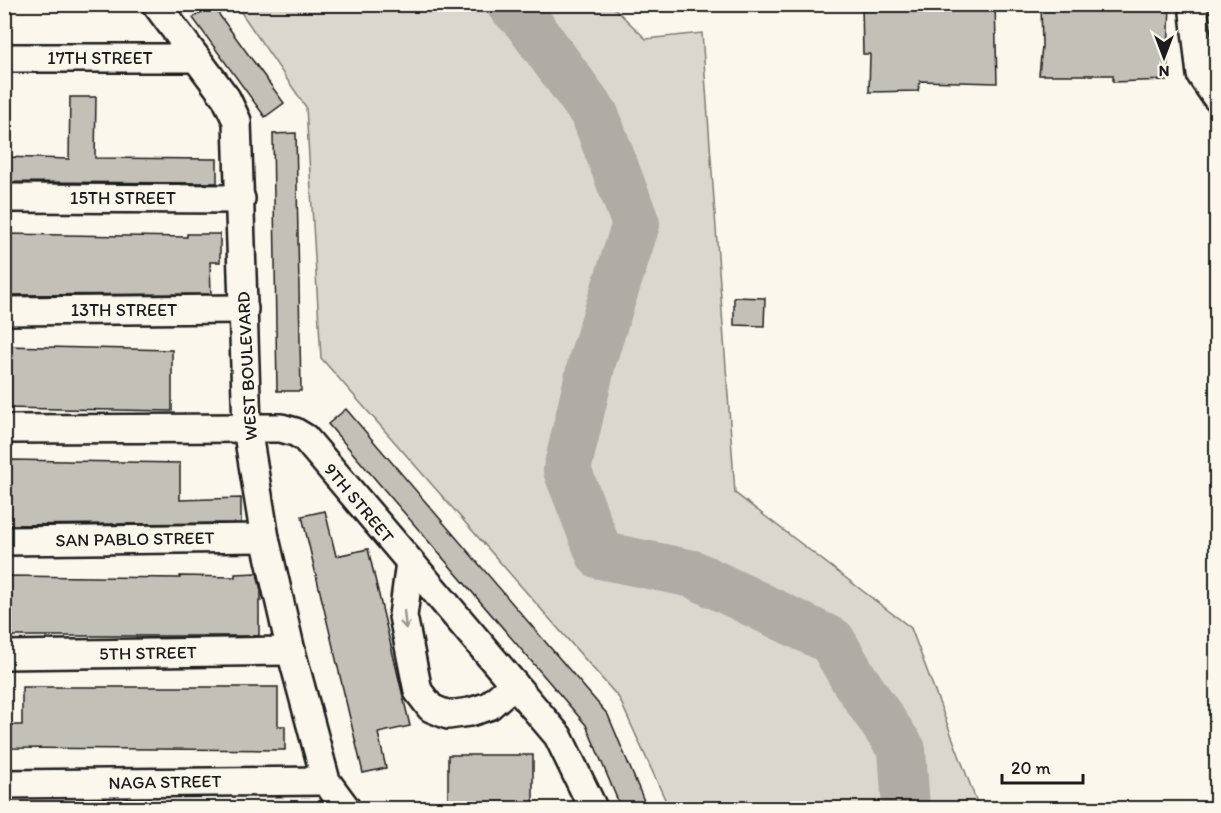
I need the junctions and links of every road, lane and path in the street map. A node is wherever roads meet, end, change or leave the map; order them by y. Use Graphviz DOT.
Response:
graph roads {
  1 [pos="156,4"];
  2 [pos="1193,4"];
  3 [pos="4,58"];
  4 [pos="196,58"];
  5 [pos="1216,97"];
  6 [pos="4,198"];
  7 [pos="241,199"];
  8 [pos="244,309"];
  9 [pos="4,311"];
  10 [pos="247,428"];
  11 [pos="4,429"];
  12 [pos="265,538"];
  13 [pos="4,541"];
  14 [pos="410,562"];
  15 [pos="291,651"];
  16 [pos="4,655"];
  17 [pos="514,684"];
  18 [pos="326,781"];
  19 [pos="4,784"];
  20 [pos="346,808"];
  21 [pos="593,808"];
  1 -- 4 [label="street, WEST BOULEVARD"];
  2 -- 5 [label="street"];
  3 -- 4 [label="street, 17TH STREET"];
  4 -- 7 [label="street, WEST BOULEVARD"];
  6 -- 7 [label="street, 15TH STREET"];
  7 -- 8 [label="street, WEST BOULEVARD"];
  8 -- 9 [label="street, 13TH STREET"];
  8 -- 10 [label="street, WEST BOULEVARD"];
  10 -- 11 [label="street, 9TH STREET"];
  10 -- 12 [label="street, WEST BOULEVARD"];
  10 -- 14 [label="street, 9TH STREET"];
  12 -- 13 [label="street, SAN PABLO STREET"];
  12 -- 15 [label="street, WEST BOULEVARD"];
  14 -- 17 [label="street, 9TH STREET"];
  14 -- 17 [label="street, one-way"];
  15 -- 16 [label="street, 5TH STREET"];
  15 -- 18 [label="street, WEST BOULEVARD"];
  17 -- 21 [label="street, 9TH STREET"];
  18 -- 19 [label="street, NAGA STREET"];
  18 -- 20 [label="street"];
}
